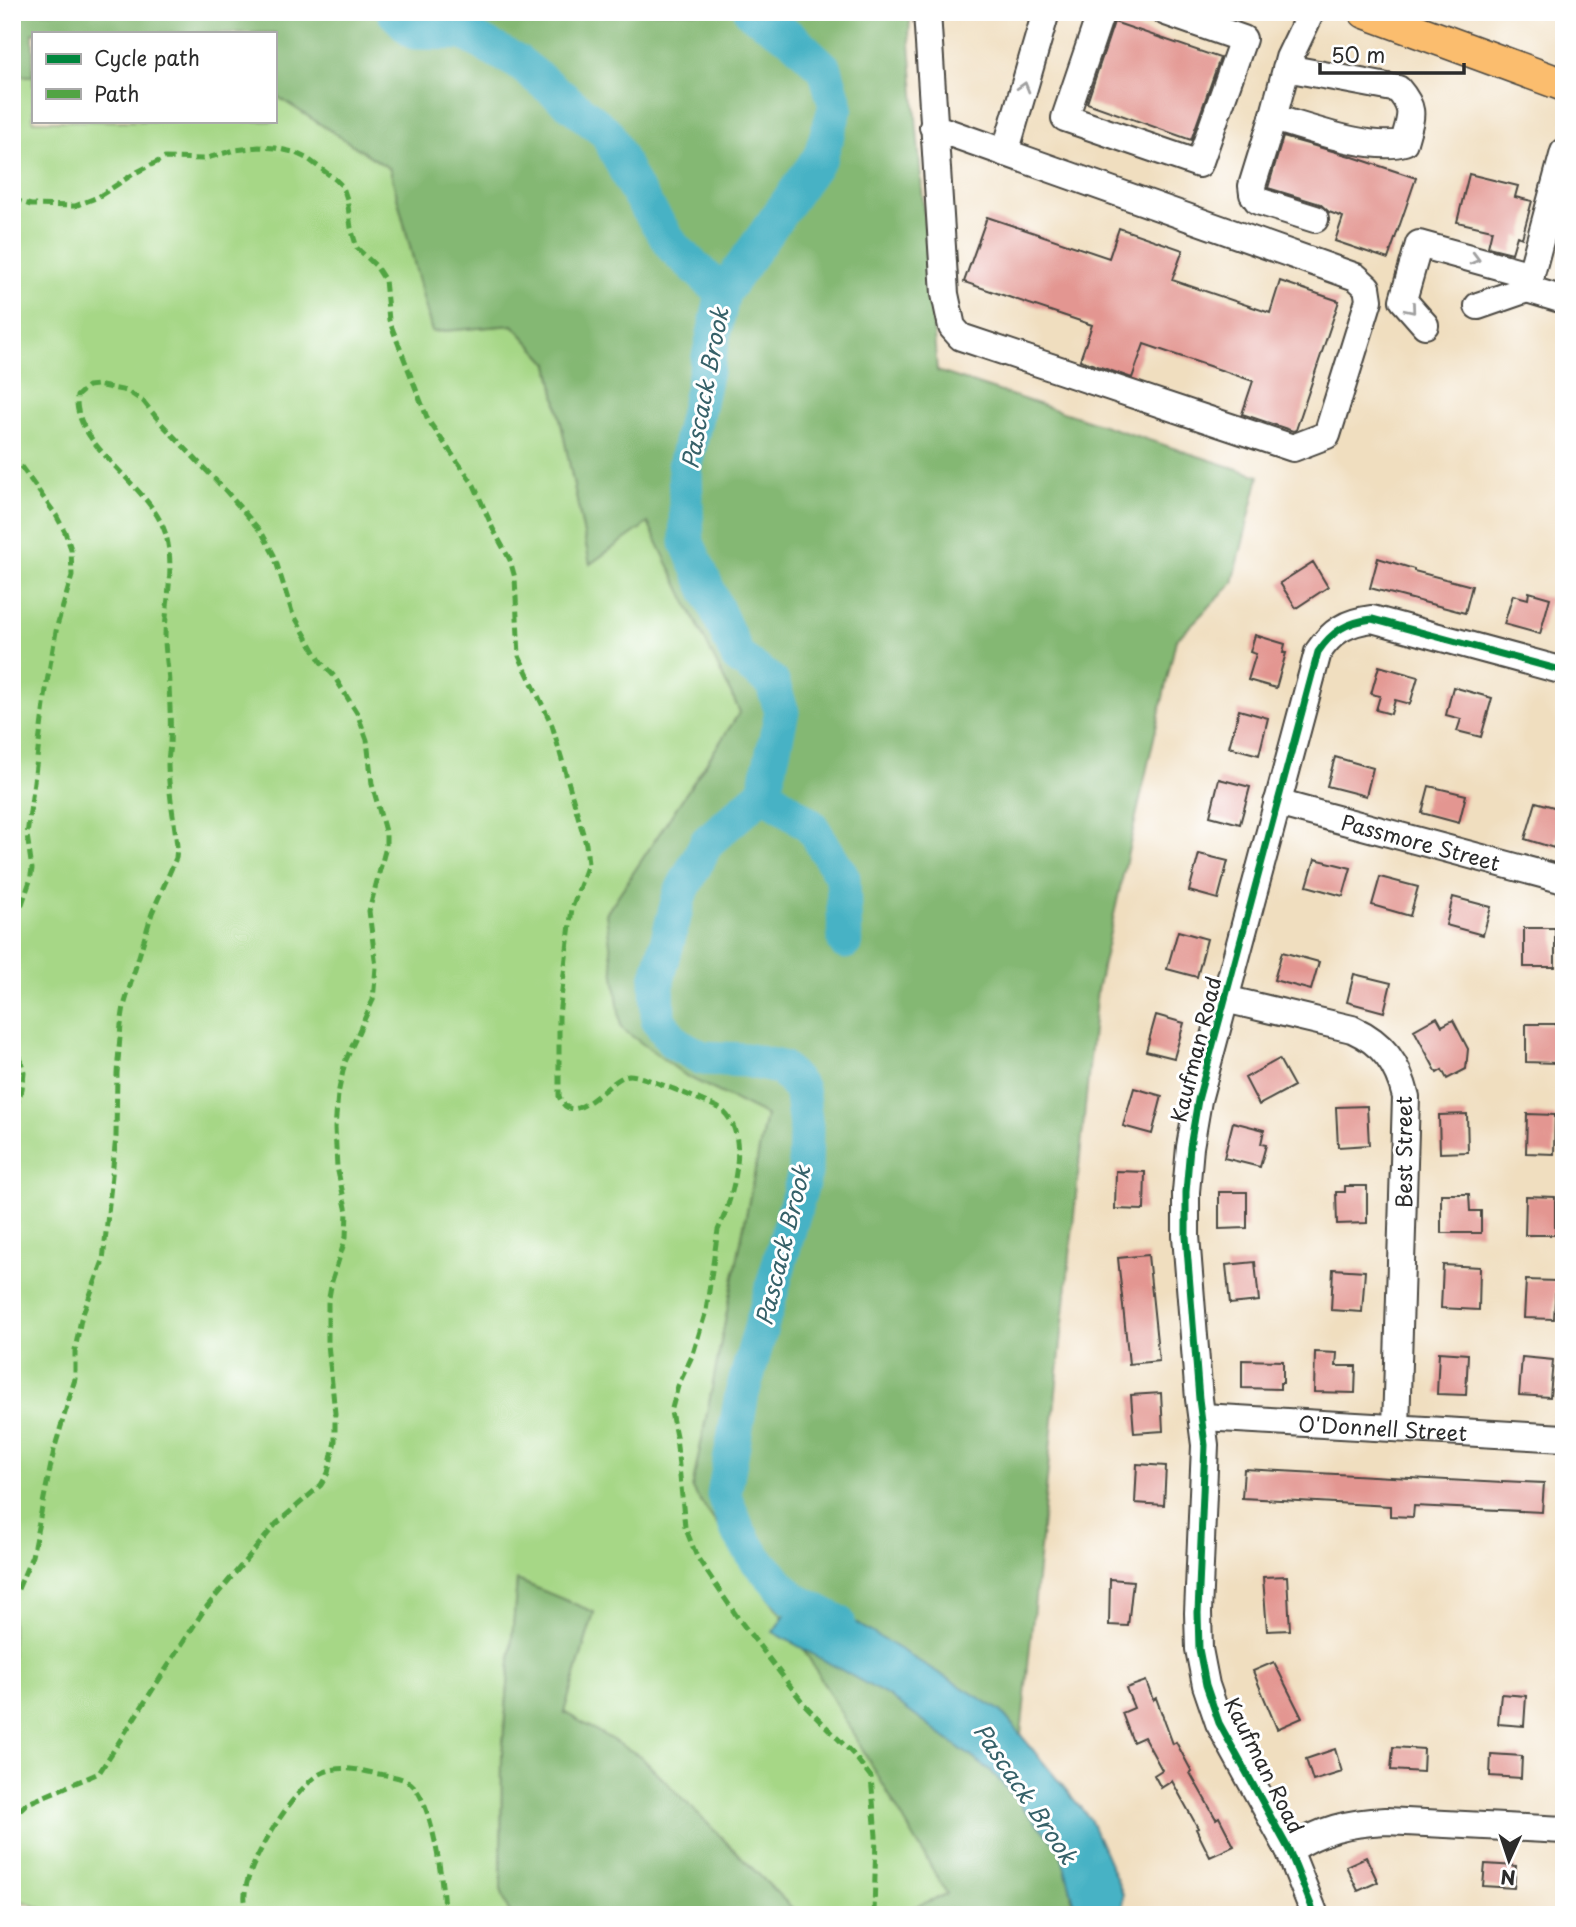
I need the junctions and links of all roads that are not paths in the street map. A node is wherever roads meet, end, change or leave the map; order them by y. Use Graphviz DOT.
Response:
graph roads {
  1 [pos="927,12"];
  2 [pos="1046,12"];
  3 [pos="1101,12"];
  4 [pos="1166,12"];
  5 [pos="1311,12"];
  6 [pos="1364,12"];
  7 [pos="1286,68"];
  8 [pos="1564,85"];
  9 [pos="1273,118"];
  10 [pos="933,127"];
  11 [pos="1564,152"];
  12 [pos="1005,153"];
  13 [pos="1315,219"];
  14 [pos="1529,282"];
  15 [pos="1564,300"];
  16 [pos="1478,306"];
  17 [pos="1425,324"];
  18 [pos="1564,671"];
  19 [pos="1277,803"];
  20 [pos="1564,880"];
  21 [pos="1225,999"];
  22 [pos="1203,1417"];
  23 [pos="1396,1428"];
  24 [pos="1564,1438"];
  25 [pos="1564,1830"];
  26 [pos="1289,1850"];
  27 [pos="1315,1915"];
  1 -- 10 [label="street"];
  12 -- 2 [label="street, one-way"];
  3 -- 4 [label="street"];
  5 -- 7 [label="street"];
  6 -- 8 [label="main road"];
  7 -- 9 [label="street"];
  7 -- 9 [label="street"];
  9 -- 13 [label="street"];
  10 -- 12 [label="street"];
  10 -- 12 [label="street"];
  11 -- 14 [label="street"];
  14 -- 15 [label="street"];
  14 -- 16 [label="street"];
  14 -- 17 [label="street"];
  18 -- 19 [label="street, Kaufman Road"];
  19 -- 20 [label="street, Passmore Street"];
  19 -- 21 [label="street, Kaufman Road"];
  21 -- 22 [label="street, Kaufman Road"];
  21 -- 23 [label="street, Best Street"];
  22 -- 23 [label="street, O'Donnell Street"];
  22 -- 26 [label="street, Kaufman Road"];
  23 -- 24 [label="street, O'Donnell Street"];
  25 -- 26 [label="street"];
  26 -- 27 [label="street, Kaufman Road"];
}
